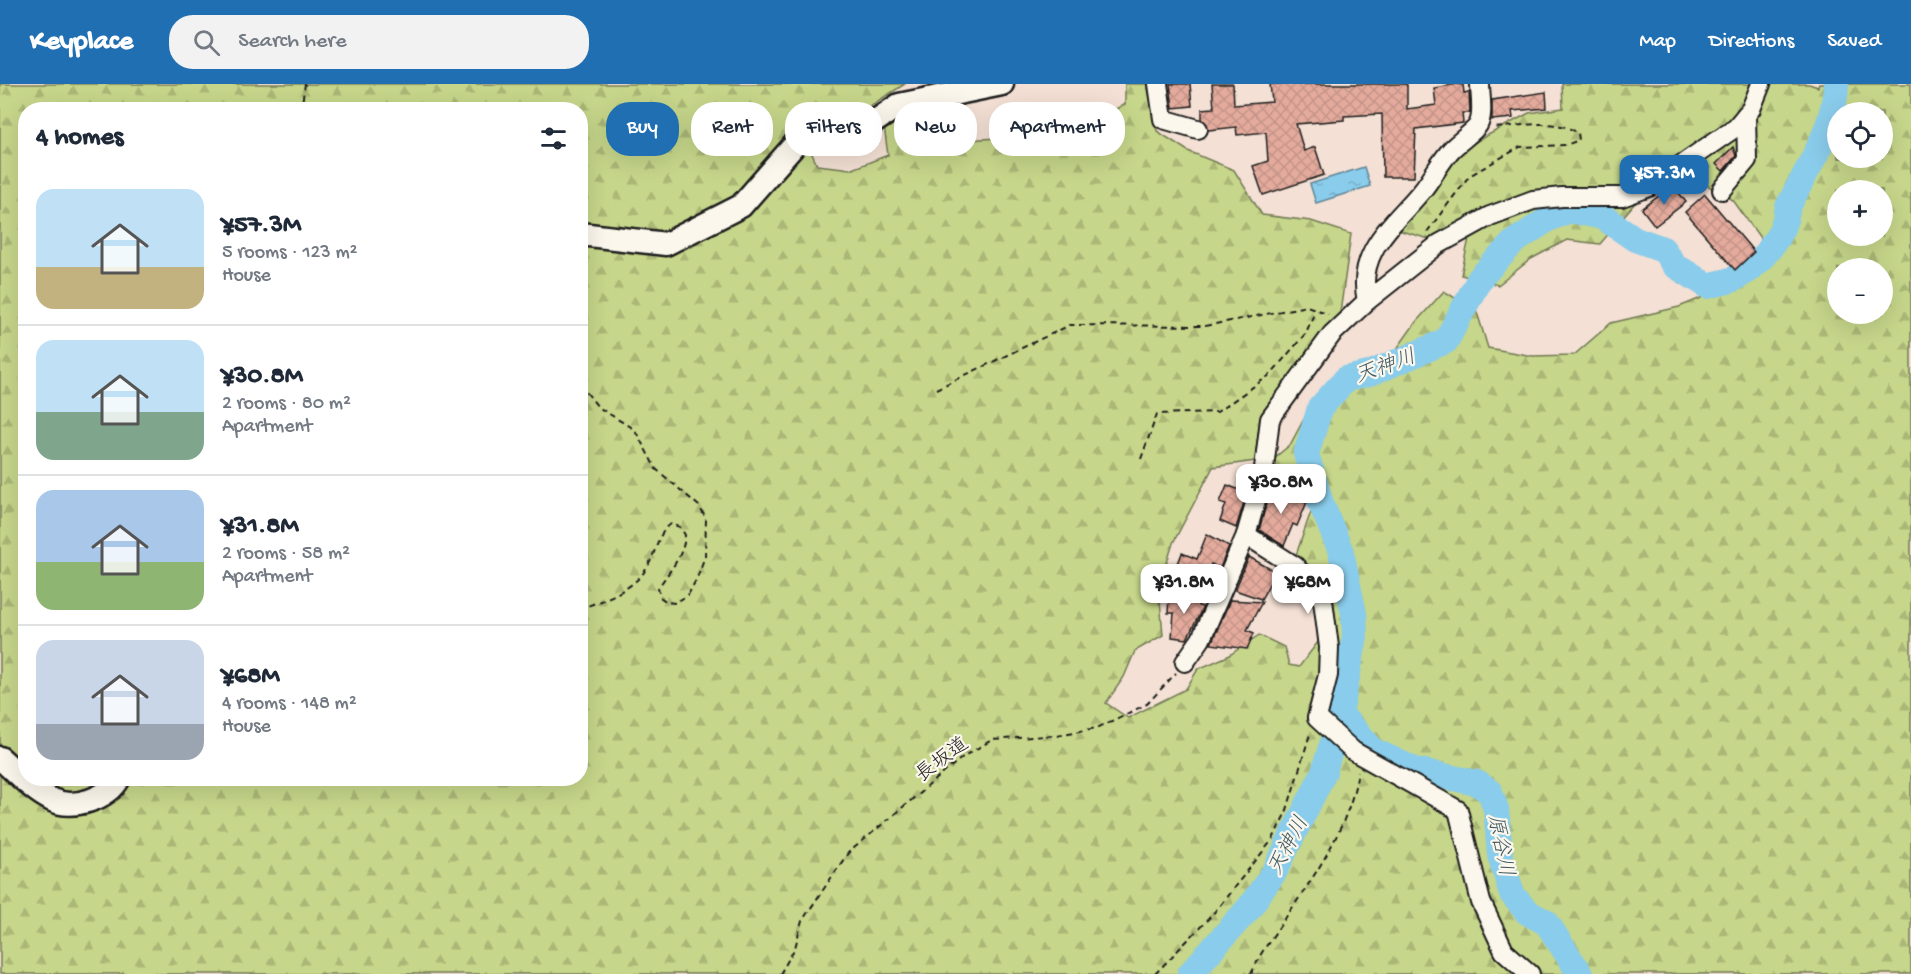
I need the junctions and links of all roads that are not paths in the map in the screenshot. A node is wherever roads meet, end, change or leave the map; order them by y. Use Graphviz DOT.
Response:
graph roads {
  1 [pos="1002,84"];
  2 [pos="1158,84"];
  3 [pos="1480,84"];
  4 [pos="1761,84"];
  5 [pos="1746,116"];
  6 [pos="1198,129"];
  7 [pos="1722,190"];
  8 [pos="588,235"];
  9 [pos="1367,301"];
  10 [pos="1246,535"];
  11 [pos="1185,662"];
  12 [pos="0,758"];
  13 [pos="18,773"];
  14 [pos="34,786"];
  15 [pos="113,786"];
  16 [pos="1530,974"];
  1 -- 8 [label="main road"];
  2 -- 6 [label="street"];
  3 -- 9 [label="street"];
  4 -- 5 [label="street"];
  5 -- 7 [label="street"];
  5 -- 9 [label="street"];
  9 -- 10 [label="street"];
  10 -- 11 [label="street"];
  10 -- 16 [label="street"];
  12 -- 13 [label="main road"];
  14 -- 15 [label="main road"];
}
